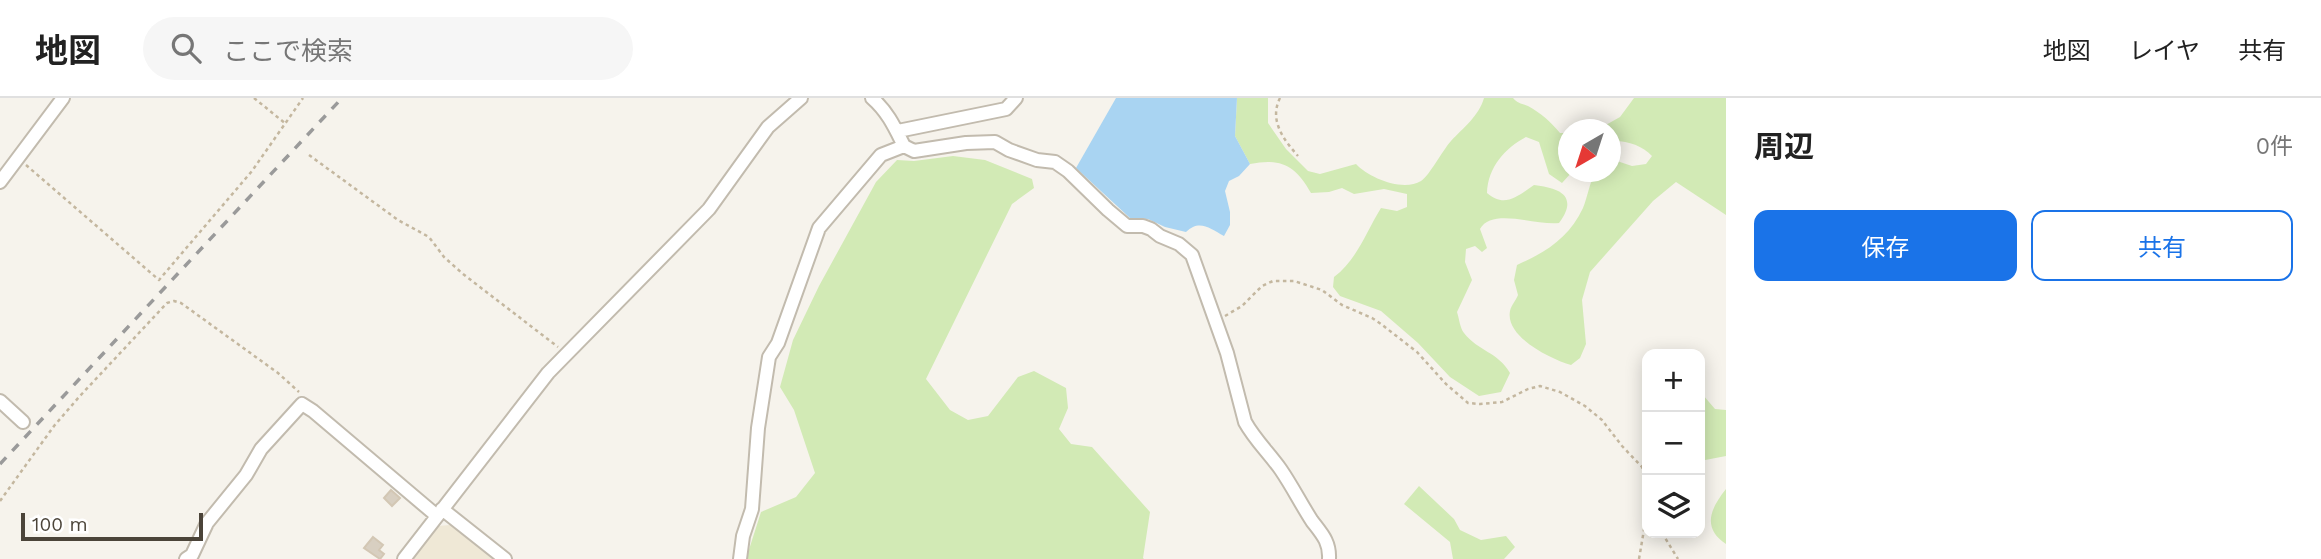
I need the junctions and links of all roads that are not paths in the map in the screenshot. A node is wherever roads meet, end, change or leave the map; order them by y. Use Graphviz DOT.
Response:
graph roads {
  1 [pos="63,98"];
  2 [pos="801,98"];
  3 [pos="872,98"];
  4 [pos="1016,98"];
  5 [pos="898,131"];
  6 [pos="904,146"];
  7 [pos="5,165"];
  8 [pos="0,182"];
  9 [pos="0,401"];
  10 [pos="23,422"];
  11 [pos="440,512"];
  12 [pos="192,557"];
  13 [pos="404,559"];
  14 [pos="505,559"];
  15 [pos="740,559"];
  16 [pos="1329,559"];
  1 -- 7 [label="street"];
  2 -- 11 [label="street"];
  3 -- 5 [label="street"];
  4 -- 5 [label="street"];
  5 -- 6 [label="street"];
  6 -- 15 [label="street"];
  6 -- 16 [label="street"];
  7 -- 8 [label="street"];
  9 -- 10 [label="street"];
  11 -- 12 [label="street"];
  11 -- 13 [label="street"];
  11 -- 14 [label="street"];
}
